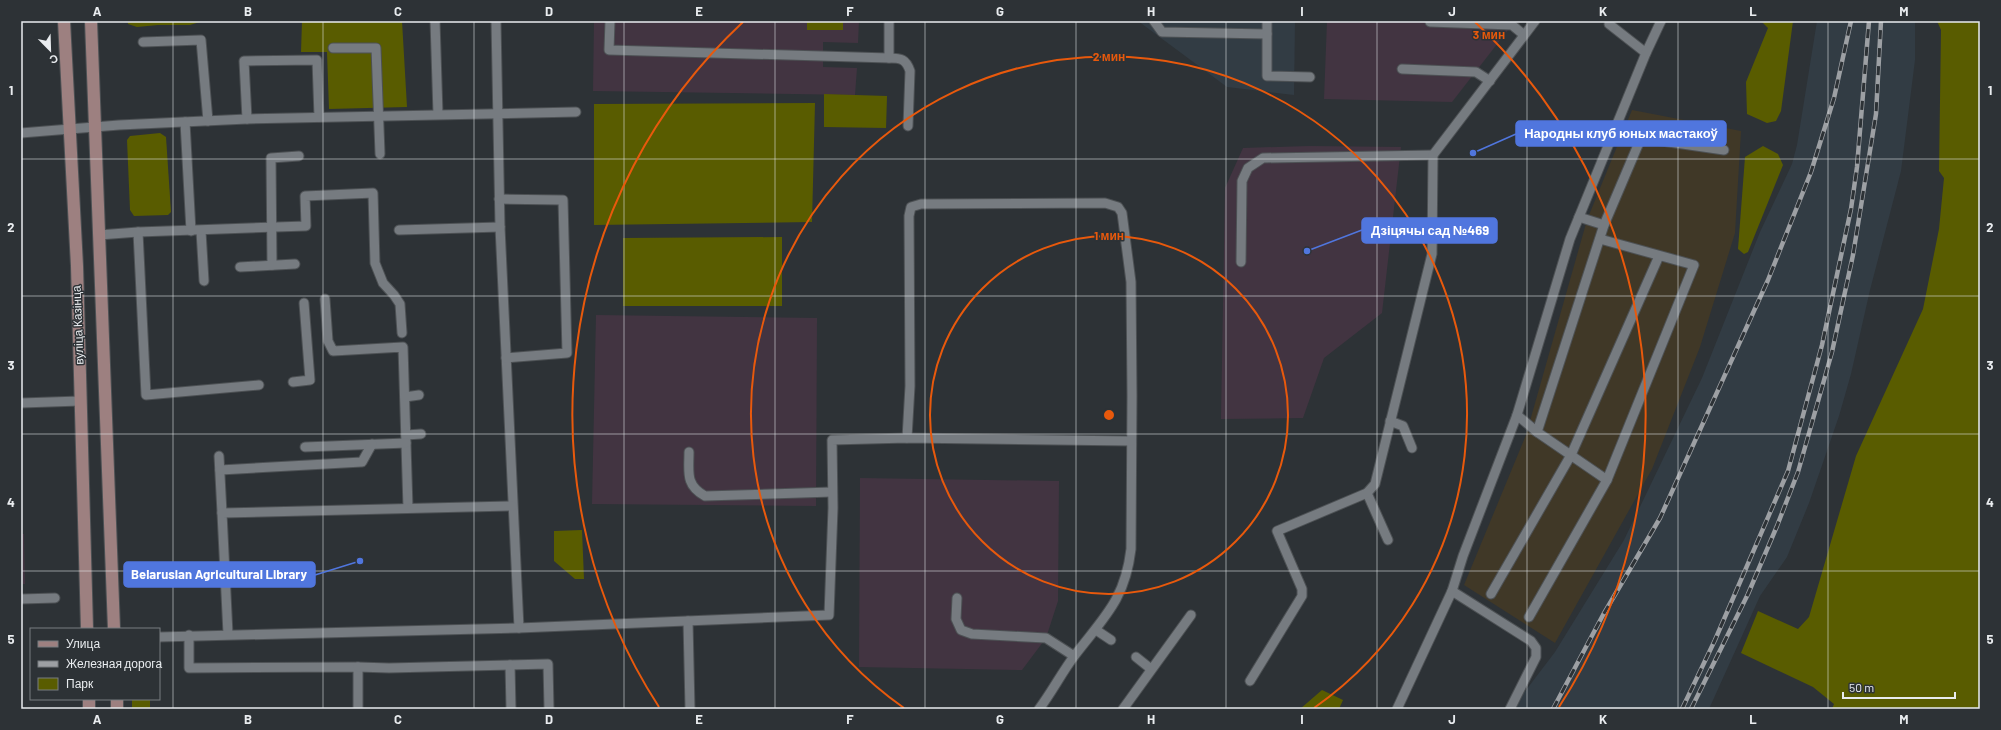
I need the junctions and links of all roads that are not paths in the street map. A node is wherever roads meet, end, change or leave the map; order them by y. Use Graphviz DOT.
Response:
graph roads {
  1 [pos="64,21"];
  2 [pos="91,21"];
  3 [pos="435,21"];
  4 [pos="496,21"];
  5 [pos="610,21"];
  6 [pos="889,21"];
  7 [pos="1154,21"];
  8 [pos="1267,21"];
  9 [pos="1535,21"];
  10 [pos="1661,21"];
  11 [pos="1430,22"];
  12 [pos="1609,24"];
  13 [pos="1267,34"];
  14 [pos="1524,35"];
  15 [pos="143,42"];
  16 [pos="333,48"];
  17 [pos="1646,53"];
  18 [pos="889,58"];
  19 [pos="1402,69"];
  20 [pos="1310,77"];
  21 [pos="1490,80"];
  22 [pos="576,112"];
  23 [pos="497,113"];
  24 [pos="438,114"];
  25 [pos="378,116"];
  26 [pos="319,117"];
  27 [pos="247,119"];
  28 [pos="208,121"];
  29 [pos="185,122"];
  30 [pos="908,126"];
  31 [pos="95,127"];
  32 [pos="69,129"];
  33 [pos="21,133"];
  34 [pos="1724,150"];
  35 [pos="380,154"];
  36 [pos="1433,155"];
  37 [pos="299,156"];
  38 [pos="499,199"];
  39 [pos="1579,217"];
  40 [pos="1604,226"];
  41 [pos="271,227"];
  42 [pos="500,227"];
  43 [pos="201,230"];
  44 [pos="399,230"];
  45 [pos="191,231"];
  46 [pos="138,232"];
  47 [pos="99,235"];
  48 [pos="1600,239"];
  49 [pos="1659,256"];
  50 [pos="1241,262"];
  51 [pos="295,264"];
  52 [pos="272,265"];
  53 [pos="240,267"];
  54 [pos="204,281"];
  55 [pos="325,299"];
  56 [pos="304,303"];
  57 [pos="402,333"];
  58 [pos="506,358"];
  59 [pos="293,382"];
  60 [pos="259,385"];
  61 [pos="419,395"];
  62 [pos="405,397"];
  63 [pos="80,401"];
  64 [pos="21,403"];
  65 [pos="1518,415"];
  66 [pos="1390,422"];
  67 [pos="1537,432"];
  68 [pos="421,434"];
  69 [pos="907,438"];
  70 [pos="406,439"];
  71 [pos="1131,441"];
  72 [pos="372,444"];
  73 [pos="306,447"];
  74 [pos="1412,448"];
  75 [pos="689,452"];
  76 [pos="1571,455"];
  77 [pos="219,456"];
  78 [pos="220,470"];
  79 [pos="1607,480"];
  80 [pos="832,492"];
  81 [pos="1367,493"];
  82 [pos="512,506"];
  83 [pos="408,508"];
  84 [pos="222,513"];
  85 [pos="1388,540"];
  86 [pos="1452,591"];
  87 [pos="1492,594"];
  88 [pos="54,598"];
  89 [pos="957,598"];
  90 [pos="21,599"];
  91 [pos="1191,616"];
  92 [pos="1529,617"];
  93 [pos="688,621"];
  94 [pos="87,628"];
  95 [pos="114,628"];
  96 [pos="519,628"];
  97 [pos="1096,630"];
  98 [pos="228,634"];
  99 [pos="189,636"];
  100 [pos="160,637"];
  101 [pos="1111,640"];
  102 [pos="1074,656"];
  103 [pos="1136,657"];
  104 [pos="510,665"];
  105 [pos="358,666"];
  106 [pos="1152,669"];
  107 [pos="1250,681"];
  108 [pos="358,709"];
  109 [pos="511,709"];
  110 [pos="549,709"];
  111 [pos="690,709"];
  112 [pos="1039,709"];
  113 [pos="1123,709"];
  114 [pos="1397,709"];
  115 [pos="1510,709"];
  1 -- 32 [label="main road, вуліца Казінца"];
  2 -- 31 [label="main road, вуліца Казінца"];
  3 -- 24 [label="lane"];
  4 -- 23 [label="lane"];
  5 -- 18 [label="lane"];
  6 -- 18 [label="lane"];
  7 -- 13 [label="lane"];
  8 -- 13 [label="lane"];
  9 -- 14 [label="lane"];
  10 -- 17 [label="lane"];
  11 -- 14 [label="lane"];
  12 -- 17 [label="lane"];
  13 -- 20 [label="lane"];
  14 -- 21 [label="lane"];
  15 -- 28 [label="lane"];
  16 -- 25 [label="lane"];
  17 -- 39 [label="lane"];
  18 -- 30 [label="lane"];
  19 -- 21 [label="lane"];
  21 -- 36 [label="lane"];
  22 -- 23 [label="lane"];
  23 -- 24 [label="lane"];
  23 -- 38 [label="lane"];
  24 -- 25 [label="lane"];
  25 -- 26 [label="lane"];
  25 -- 35 [label="lane"];
  26 -- 27 [label="lane"];
  26 -- 27 [label="lane"];
  27 -- 28 [label="lane"];
  28 -- 29 [label="lane"];
  29 -- 31 [label="lane"];
  29 -- 45 [label="lane"];
  31 -- 32 [label="lane"];
  31 -- 47 [label="main road, вуліца Казінца"];
  32 -- 33 [label="lane"];
  32 -- 63 [label="main road, вуліца Казінца"];
  34 -- 40 [label="lane"];
  36 -- 50 [label="lane"];
  36 -- 66 [label="lane"];
  37 -- 41 [label="lane"];
  38 -- 42 [label="lane"];
  38 -- 58 [label="lane"];
  39 -- 40 [label="lane"];
  39 -- 65 [label="lane"];
  40 -- 48 [label="lane"];
  41 -- 43 [label="lane"];
  41 -- 52 [label="lane"];
  41 -- 57 [label="lane"];
  42 -- 44 [label="lane"];
  42 -- 58 [label="lane"];
  43 -- 45 [label="lane"];
  43 -- 54 [label="lane"];
  45 -- 46 [label="lane"];
  46 -- 47 [label="lane"];
  46 -- 60 [label="lane"];
  47 -- 95 [label="main road, вуліца Казінца"];
  48 -- 49 [label="lane"];
  48 -- 67 [label="lane"];
  49 -- 76 [label="lane"];
  49 -- 79 [label="lane"];
  51 -- 52 [label="lane"];
  52 -- 53 [label="lane"];
  55 -- 62 [label="lane"];
  56 -- 59 [label="lane"];
  58 -- 82 [label="lane"];
  61 -- 62 [label="lane"];
  62 -- 70 [label="lane"];
  63 -- 64 [label="lane"];
  63 -- 94 [label="main road, вуліца Казінца"];
  65 -- 67 [label="lane"];
  65 -- 86 [label="lane"];
  66 -- 74 [label="lane"];
  66 -- 81 [label="lane"];
  67 -- 76 [label="lane"];
  68 -- 70 [label="lane"];
  69 -- 71 [label="lane"];
  69 -- 71 [label="lane"];
  69 -- 80 [label="lane"];
  70 -- 72 [label="lane"];
  70 -- 83 [label="lane"];
  71 -- 97 [label="lane"];
  72 -- 73 [label="lane"];
  72 -- 78 [label="lane"];
  75 -- 80 [label="lane"];
  76 -- 79 [label="lane"];
  76 -- 87 [label="lane"];
  77 -- 78 [label="lane"];
  78 -- 84 [label="lane"];
  79 -- 92 [label="lane"];
  80 -- 93 [label="lane"];
  81 -- 85 [label="lane"];
  81 -- 107 [label="lane"];
  82 -- 83 [label="lane"];
  82 -- 96 [label="lane"];
  83 -- 84 [label="lane"];
  84 -- 98 [label="lane"];
  86 -- 114 [label="lane"];
  86 -- 115 [label="lane"];
  88 -- 90 [label="lane"];
  89 -- 102 [label="lane"];
  91 -- 106 [label="lane"];
  93 -- 96 [label="lane"];
  93 -- 111 [label="lane"];
  96 -- 98 [label="lane"];
  97 -- 101 [label="lane"];
  97 -- 102 [label="lane"];
  98 -- 99 [label="lane"];
  99 -- 100 [label="lane"];
  99 -- 105 [label="lane"];
  102 -- 112 [label="lane"];
  103 -- 106 [label="lane"];
  104 -- 105 [label="lane"];
  104 -- 109 [label="lane"];
  104 -- 110 [label="lane"];
  105 -- 108 [label="lane"];
  106 -- 113 [label="lane"];
}
